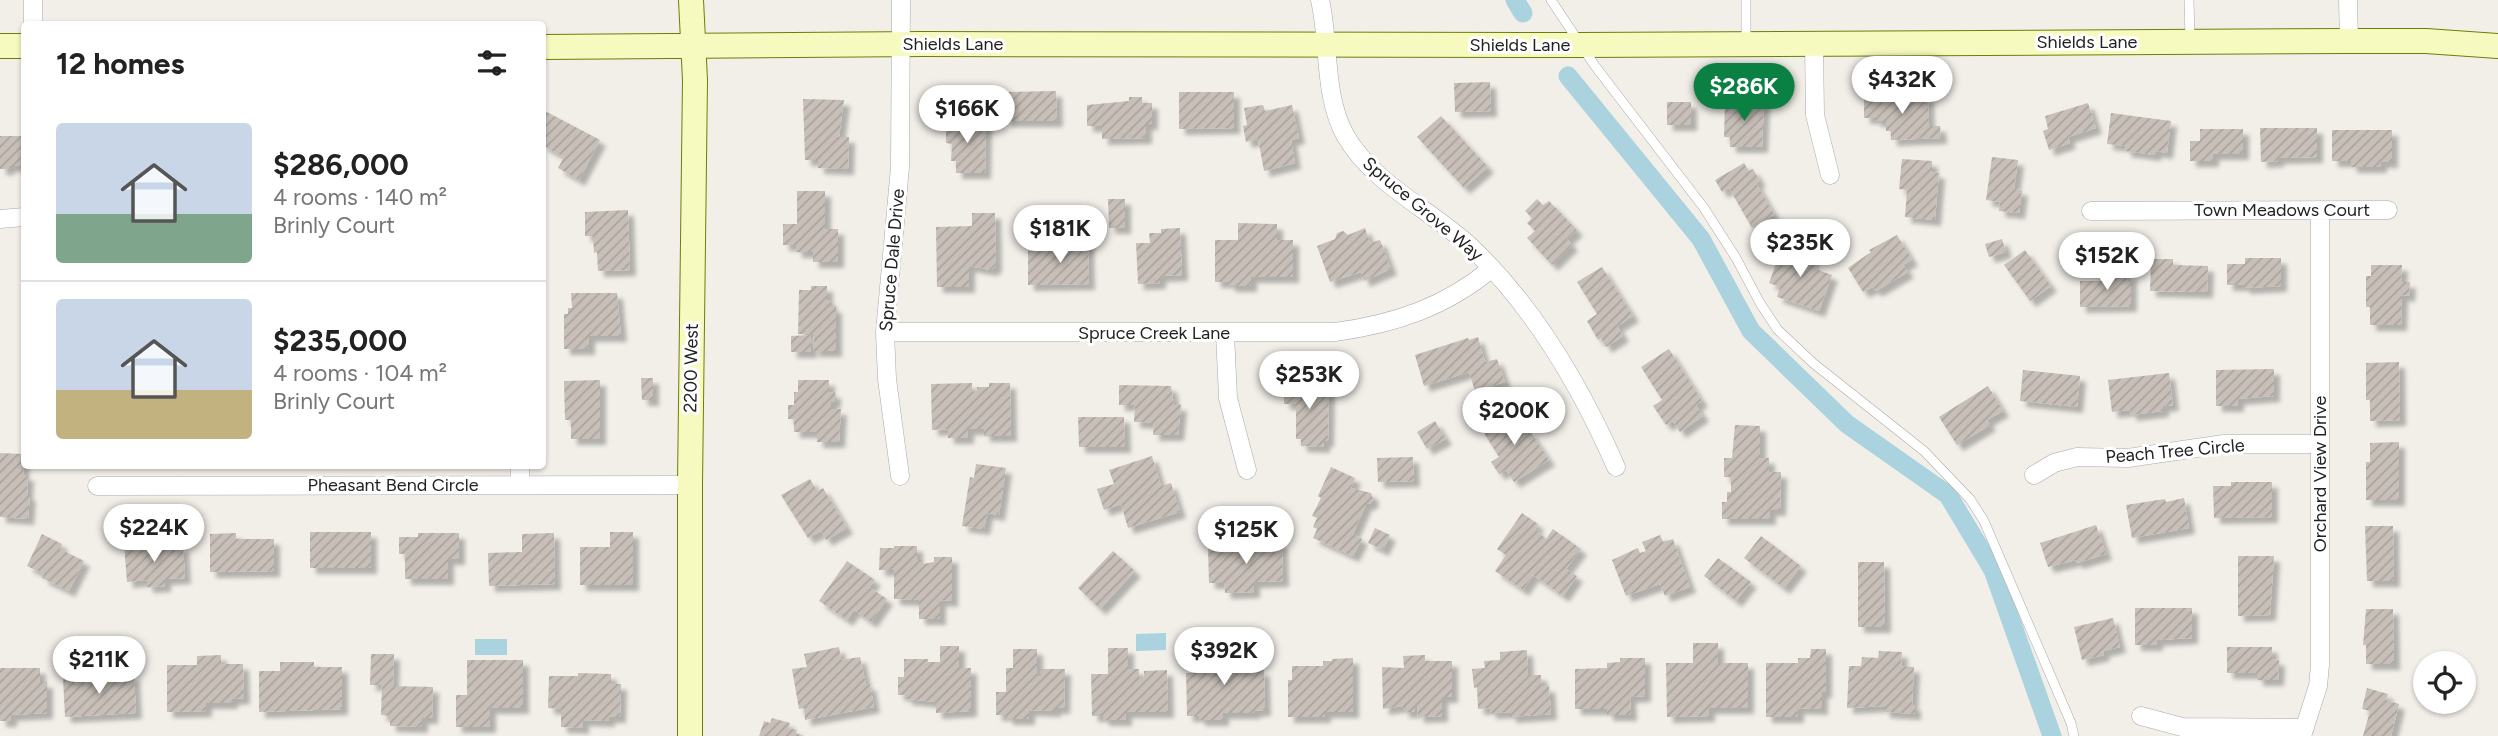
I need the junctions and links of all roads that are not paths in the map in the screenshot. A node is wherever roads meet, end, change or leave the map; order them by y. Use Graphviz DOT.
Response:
graph roads {
  1 [pos="33,0"];
  2 [pos="691,0"];
  3 [pos="901,0"];
  4 [pos="1320,0"];
  5 [pos="1550,0"];
  6 [pos="1746,0"];
  7 [pos="2189,0"];
  8 [pos="2348,0"];
  9 [pos="33,21"];
  10 [pos="2190,41"];
  11 [pos="2349,41"];
  12 [pos="900,44"];
  13 [pos="1325,44"];
  14 [pos="1746,44"];
  15 [pos="1814,44"];
  16 [pos="1580,45"];
  17 [pos="0,46"];
  18 [pos="21,46"];
  19 [pos="2498,46"];
  20 [pos="546,47"];
  21 [pos="693,47"];
  22 [pos="1830,175"];
  23 [pos="2320,210"];
  24 [pos="2388,210"];
  25 [pos="2091,211"];
  26 [pos="21,217"];
  27 [pos="0,219"];
  28 [pos="1492,268"];
  29 [pos="885,332"];
  30 [pos="1225,333"];
  31 [pos="2320,444"];
  32 [pos="1616,467"];
  33 [pos="520,469"];
  34 [pos="1247,470"];
  35 [pos="2034,475"];
  36 [pos="900,476"];
  37 [pos="520,485"];
  38 [pos="690,485"];
  39 [pos="97,486"];
  40 [pos="2141,716"];
  41 [pos="2303,732"];
  42 [pos="691,736"];
  43 [pos="2074,736"];
  1 -- 9 [label="street"];
  2 -- 21 [label="main road, 2200 West"];
  3 -- 12 [label="street, Spruce Dale Drive"];
  4 -- 13 [label="street, Spruce Grove Way"];
  5 -- 16 [label="lane"];
  6 -- 14 [label="lane"];
  7 -- 10 [label="lane"];
  8 -- 11 [label="street"];
  10 -- 11 [label="main road, Shields Lane"];
  10 -- 15 [label="main road, Shields Lane"];
  11 -- 19 [label="main road, Shields Lane"];
  12 -- 13 [label="main road, Shields Lane"];
  12 -- 21 [label="main road, Shields Lane"];
  12 -- 29 [label="street, Spruce Dale Drive"];
  13 -- 16 [label="main road, Shields Lane"];
  13 -- 28 [label="street, Spruce Grove Way"];
  14 -- 15 [label="main road, Shields Lane"];
  14 -- 16 [label="main road, Shields Lane"];
  15 -- 22 [label="street"];
  16 -- 43 [label="lane"];
  17 -- 18 [label="main road"];
  20 -- 21 [label="main road, Shields Lane"];
  21 -- 38 [label="main road, 2200 West"];
  23 -- 24 [label="street, Town Meadows Court"];
  23 -- 25 [label="street, Town Meadows Court"];
  23 -- 31 [label="street, Orchard View Drive"];
  26 -- 27 [label="street"];
  28 -- 30 [label="street, Spruce Creek Lane"];
  28 -- 32 [label="street, Spruce Grove Way"];
  29 -- 30 [label="street, Spruce Creek Lane"];
  29 -- 36 [label="street, Spruce Dale Drive"];
  30 -- 34 [label="street"];
  31 -- 35 [label="street, Peach Tree Circle"];
  31 -- 41 [label="street, Orchard View Drive"];
  33 -- 37 [label="street"];
  37 -- 38 [label="street, Pheasant Bend Circle"];
  37 -- 39 [label="street, Pheasant Bend Circle"];
  38 -- 42 [label="main road, 2200 West"];
  40 -- 41 [label="street"];
}
